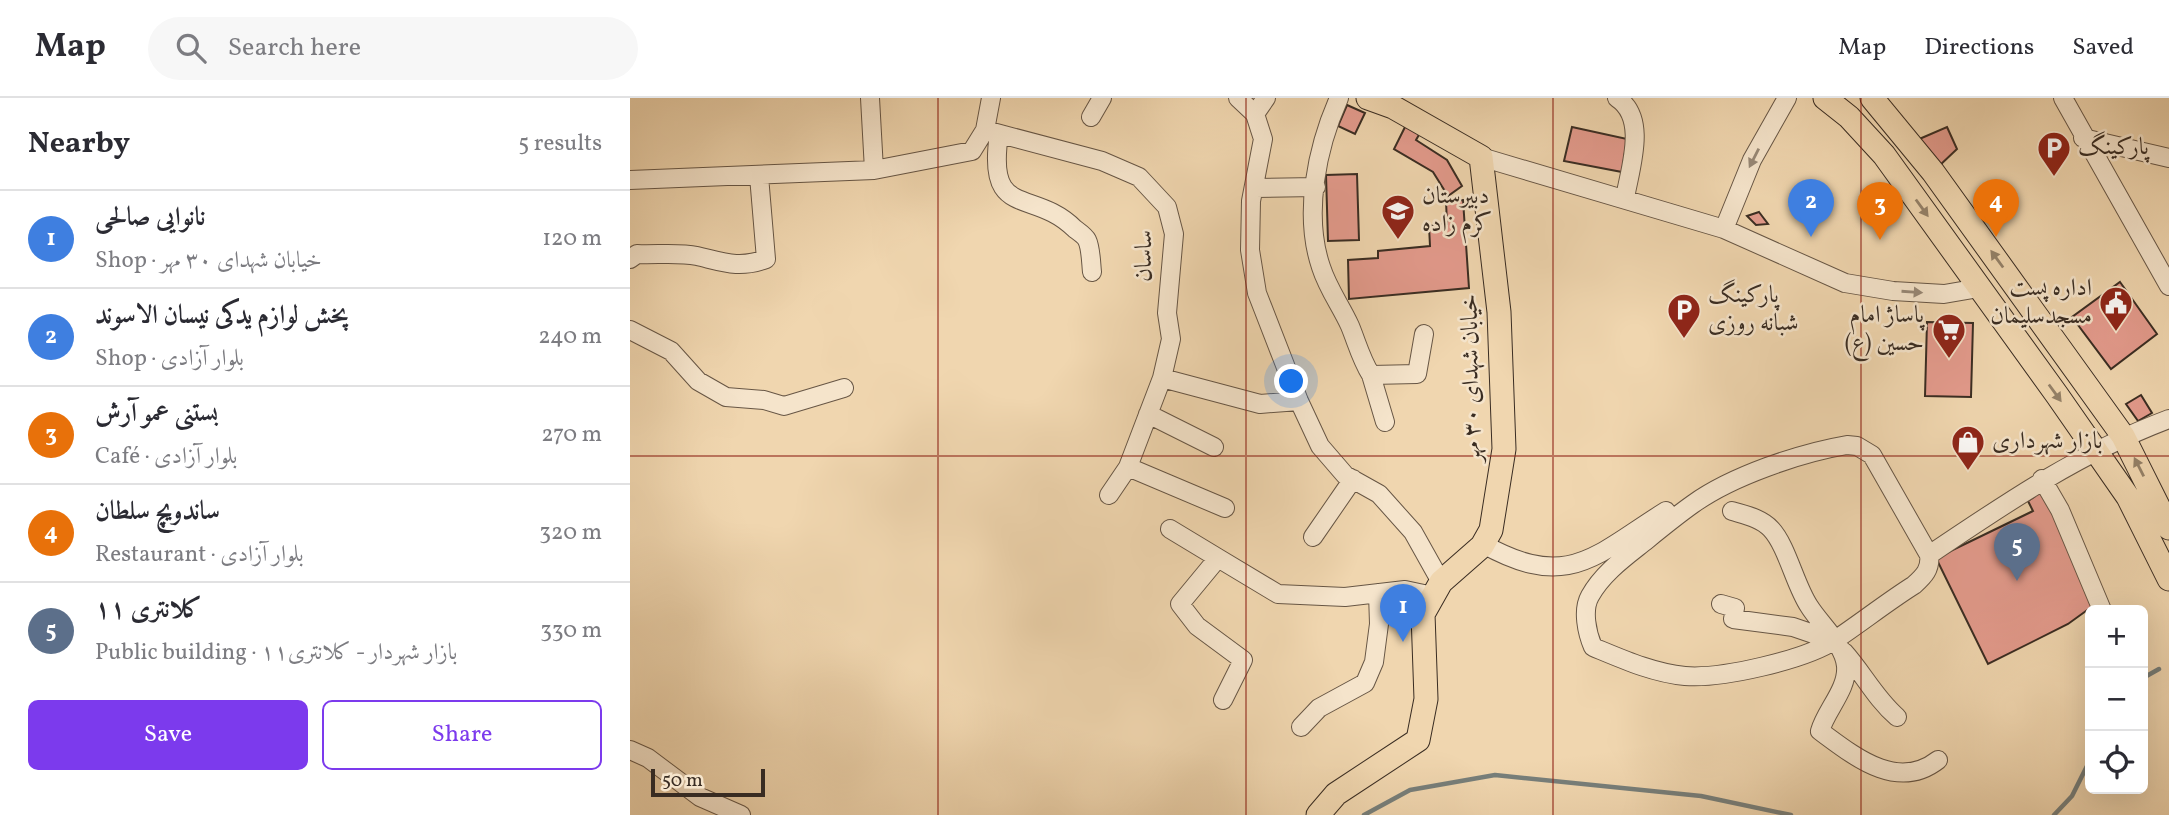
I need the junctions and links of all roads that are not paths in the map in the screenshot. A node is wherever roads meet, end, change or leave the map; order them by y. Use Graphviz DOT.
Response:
graph roads {
  1 [pos="870,98"];
  2 [pos="991,98"];
  3 [pos="1102,98"];
  4 [pos="1238,98"];
  5 [pos="1266,98"];
  6 [pos="1339,98"];
  7 [pos="1368,98"];
  8 [pos="1617,98"];
  9 [pos="1787,98"];
  10 [pos="1825,98"];
  11 [pos="1870,98"];
  12 [pos="2063,98"];
  13 [pos="1393,103"];
  14 [pos="1255,114"];
  15 [pos="1091,117"];
  16 [pos="1849,117"];
  17 [pos="992,132"];
  18 [pos="2083,138"];
  19 [pos="1481,157"];
  20 [pos="2169,158"];
  21 [pos="874,170"];
  22 [pos="759,176"];
  23 [pos="630,180"];
  24 [pos="1316,187"];
  25 [pos="1255,188"];
  26 [pos="1625,198"];
  27 [pos="1724,229"];
  28 [pos="630,259"];
  29 [pos="1092,272"];
  30 [pos="2169,286"];
  31 [pos="1979,288"];
  32 [pos="630,330"];
  33 [pos="1424,334"];
  34 [pos="1371,375"];
  35 [pos="1162,378"];
  36 [pos="844,388"];
  37 [pos="1299,401"];
  38 [pos="1148,414"];
  39 [pos="2169,419"];
  40 [pos="1385,422"];
  41 [pos="2123,436"];
  42 [pos="1849,444"];
  43 [pos="1214,447"];
  44 [pos="2096,450"];
  45 [pos="1128,467"];
  46 [pos="1353,479"];
  47 [pos="1725,479"];
  48 [pos="2042,479"];
  49 [pos="1704,488"];
  50 [pos="1109,495"];
  51 [pos="1225,508"];
  52 [pos="1731,511"];
  53 [pos="2169,528"];
  54 [pos="1170,529"];
  55 [pos="1313,537"];
  56 [pos="1483,544"];
  57 [pos="1928,555"];
  58 [pos="1217,558"];
  59 [pos="2169,579"];
  60 [pos="1437,589"];
  61 [pos="1378,593"];
  62 [pos="1721,604"];
  63 [pos="2100,605"];
  64 [pos="1836,642"];
  65 [pos="1223,700"];
  66 [pos="1896,717"];
  67 [pos="1301,727"];
  68 [pos="630,750"];
  69 [pos="1938,760"];
  70 [pos="741,815"];
  71 [pos="1318,815"];
  1 -- 21 [label="street"];
  2 -- 17 [label="street"];
  3 -- 15 [label="street"];
  4 -- 14 [label="street"];
  5 -- 14 [label="street"];
  6 -- 24 [label="street"];
  7 -- 13 [label="main road"];
  8 -- 26 [label="street"];
  9 -- 27 [label="street, one-way"];
  10 -- 16 [label="main road"];
  11 -- 16 [label="main road"];
  41 -- 11 [label="main road, one-way"];
  12 -- 18 [label="street"];
  13 -- 19 [label="main road"];
  14 -- 25 [label="street"];
  16 -- 31 [label="main road, one-way"];
  17 -- 21 [label="street"];
  17 -- 29 [label="street"];
  17 -- 35 [label="street, ساسان"];
  18 -- 20 [label="street"];
  18 -- 30 [label="street"];
  19 -- 26 [label="street"];
  19 -- 56 [label="main road, خیابان شهدای ۳۰ مهر"];
  21 -- 22 [label="street"];
  22 -- 23 [label="street"];
  22 -- 28 [label="street"];
  24 -- 25 [label="street"];
  24 -- 34 [label="street"];
  25 -- 37 [label="street"];
  26 -- 27 [label="street"];
  27 -- 31 [label="street, one-way"];
  31 -- 44 [label="main road, one-way"];
  32 -- 36 [label="street"];
  33 -- 34 [label="street"];
  34 -- 40 [label="street"];
  35 -- 37 [label="street"];
  35 -- 38 [label="street, ساسان"];
  37 -- 46 [label="street"];
  38 -- 43 [label="street"];
  38 -- 45 [label="street, ساسان"];
  39 -- 41 [label="street"];
  41 -- 44 [label="street"];
  53 -- 41 [label="main road, one-way"];
  42 -- 47 [label="street"];
  42 -- 57 [label="street"];
  42 -- 64 [label="street"];
  44 -- 48 [label="street"];
  44 -- 59 [label="main road"];
  45 -- 50 [label="street, ساسان"];
  45 -- 51 [label="street"];
  46 -- 55 [label="street"];
  46 -- 60 [label="street"];
  48 -- 57 [label="street"];
  48 -- 63 [label="street"];
  49 -- 56 [label="street"];
  52 -- 64 [label="street"];
  54 -- 58 [label="street"];
  56 -- 60 [label="main road, خیابان شهدای ۳۰ مهر"];
  57 -- 64 [label="street"];
  58 -- 61 [label="street"];
  58 -- 65 [label="street"];
  60 -- 61 [label="street"];
  60 -- 71 [label="main road"];
  61 -- 67 [label="street"];
  62 -- 64 [label="street"];
  64 -- 66 [label="street"];
  64 -- 69 [label="street"];
  68 -- 70 [label="street"];
}
